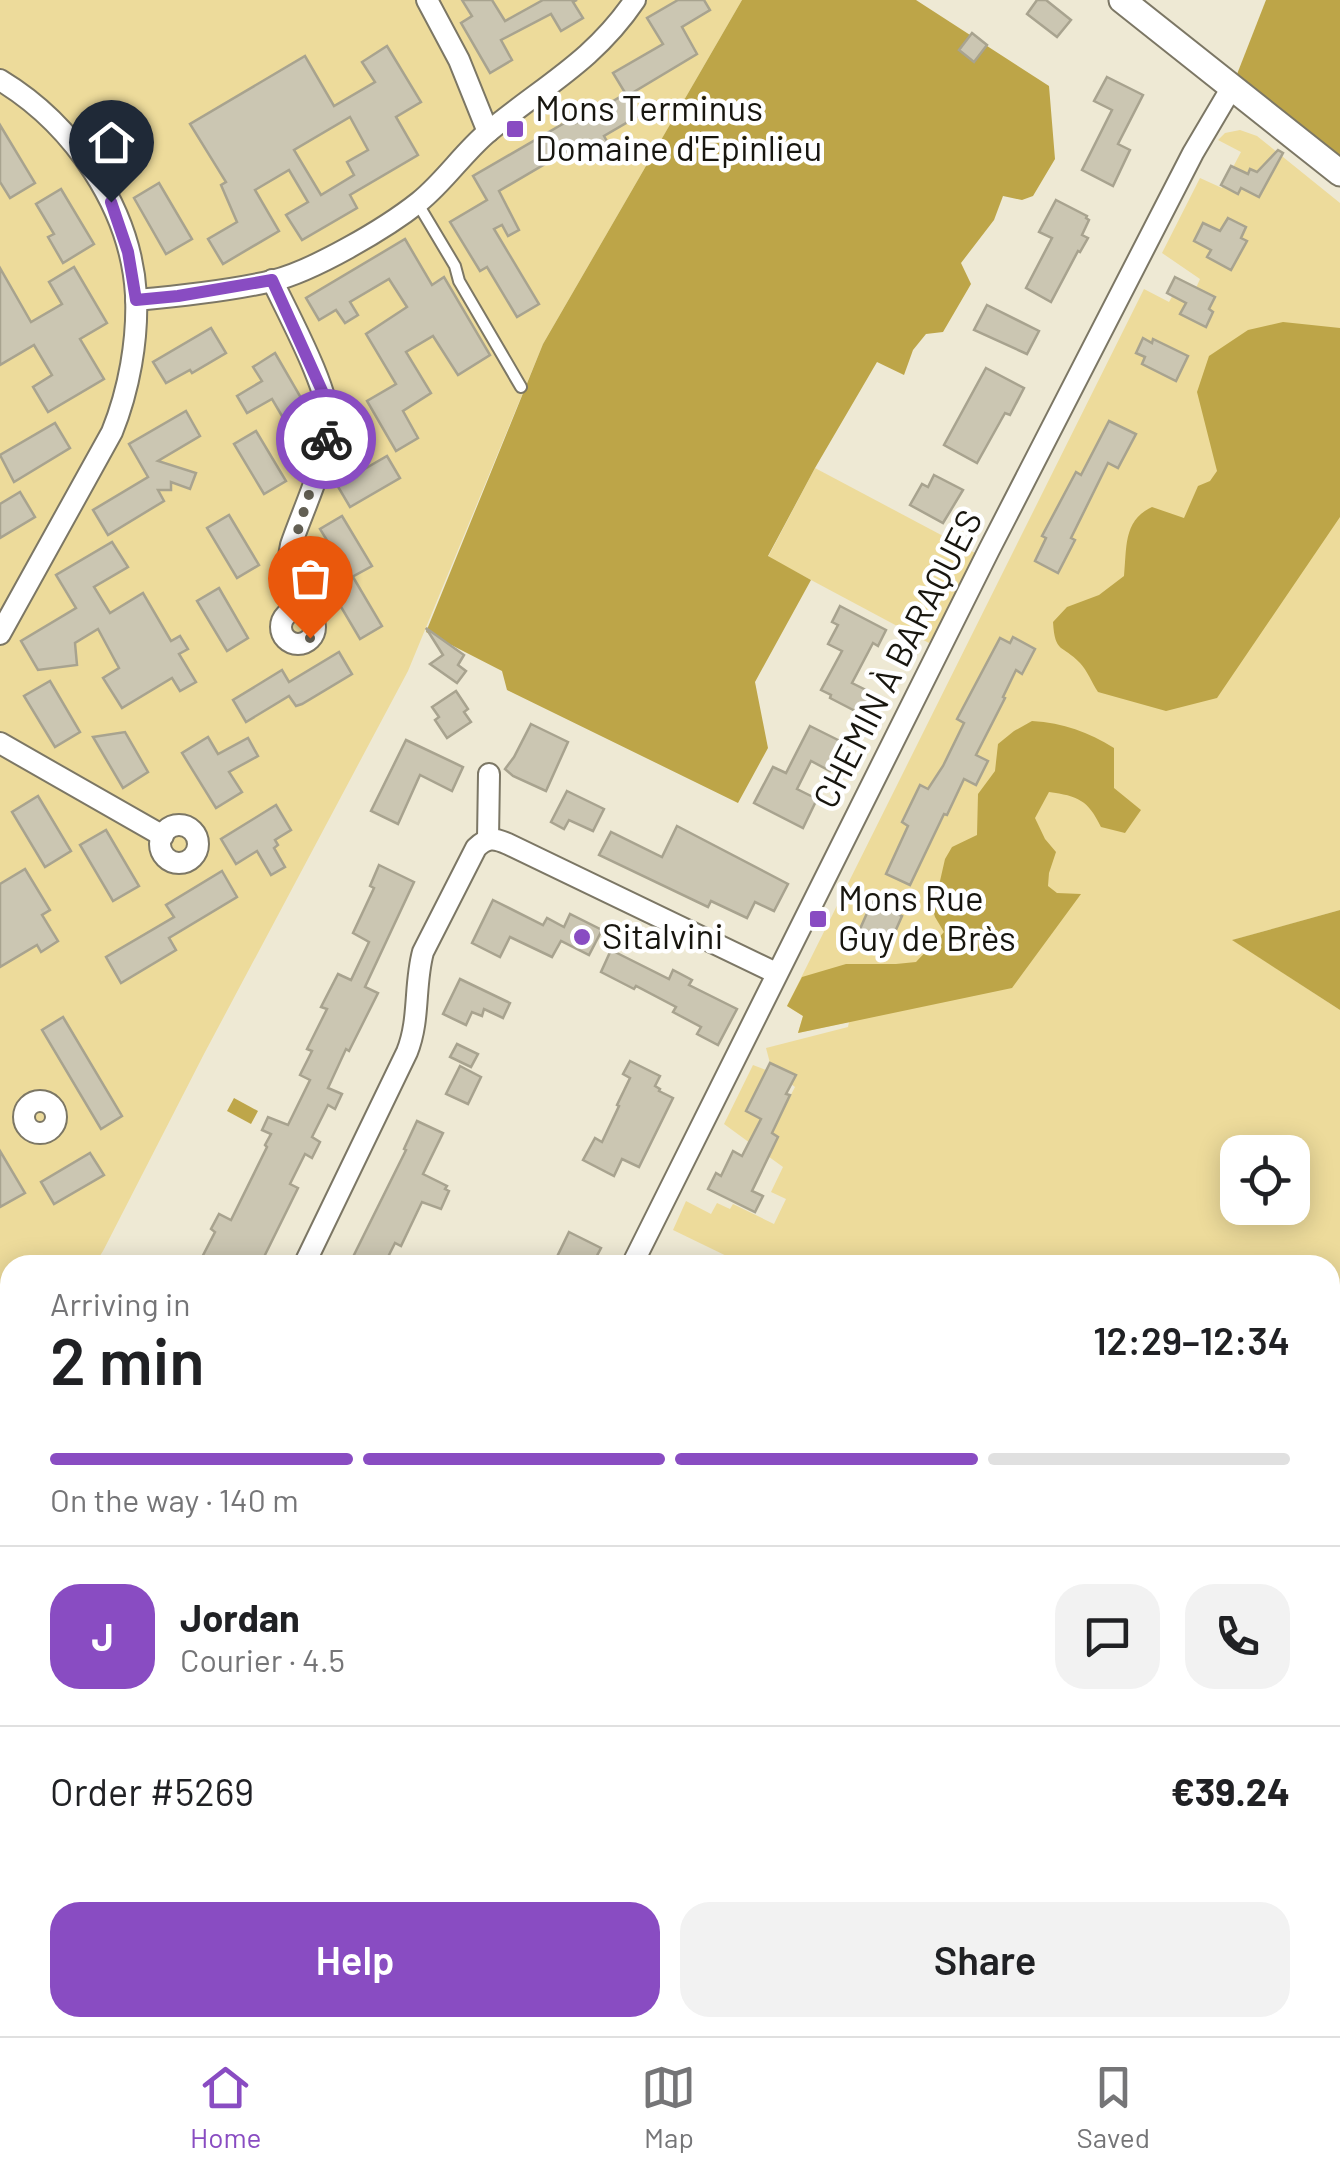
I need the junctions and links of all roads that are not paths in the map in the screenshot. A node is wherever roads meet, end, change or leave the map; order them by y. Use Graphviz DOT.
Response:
graph roads {
  1 [pos="427,0"];
  2 [pos="634,0"];
  3 [pos="1122,0"];
  4 [pos="0,80"];
  5 [pos="1232,86"];
  6 [pos="488,132"];
  7 [pos="1340,173"];
  8 [pos="418,203"];
  9 [pos="272,280"];
  10 [pos="136,300"];
  11 [pos="522,388"];
  12 [pos="292,611"];
  13 [pos="3,620"];
  14 [pos="0,743"];
  15 [pos="489,774"];
  16 [pos="162,836"];
  17 [pos="488,839"];
  18 [pos="776,973"];
  19 [pos="0,1114"];
  20 [pos="23,1116"];
  21 [pos="309,1255"];
  22 [pos="637,1255"];
  1 -- 6 [label="street"];
  2 -- 6 [label="street"];
  3 -- 5 [label="street"];
  4 -- 10 [label="street"];
  5 -- 7 [label="street"];
  5 -- 18 [label="street, CHEMIN À BARAQUES"];
  6 -- 8 [label="street"];
  8 -- 9 [label="street"];
  8 -- 11 [label="lane"];
  9 -- 10 [label="street"];
  9 -- 12 [label="street"];
  10 -- 13 [label="street"];
  14 -- 16 [label="street"];
  15 -- 17 [label="street"];
  17 -- 18 [label="street"];
  17 -- 21 [label="street"];
  18 -- 22 [label="street, CHEMIN À BARAQUES"];
  19 -- 20 [label="street"];
}
